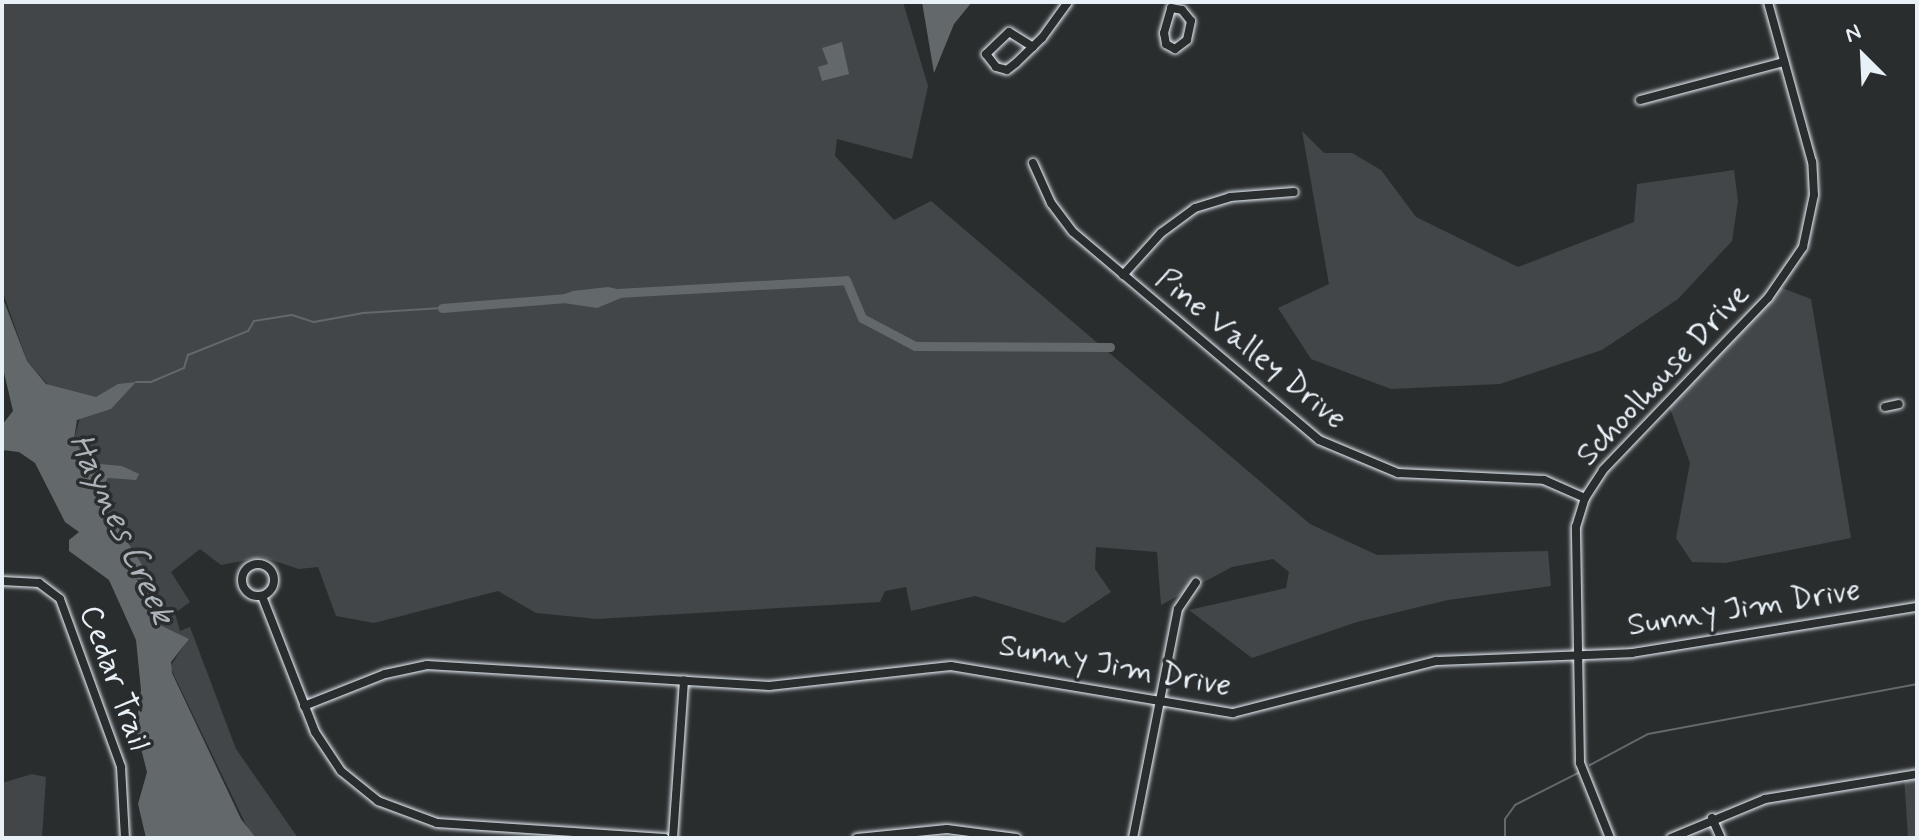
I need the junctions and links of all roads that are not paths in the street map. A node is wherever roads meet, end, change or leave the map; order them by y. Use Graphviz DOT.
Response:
graph roads {
  1 [pos="1068,2"];
  2 [pos="1768,2"];
  3 [pos="1169,5"];
  4 [pos="1033,47"];
  5 [pos="1784,62"];
  6 [pos="1640,100"];
  7 [pos="1033,163"];
  8 [pos="1294,192"];
  9 [pos="1123,275"];
  10 [pos="1899,404"];
  11 [pos="1885,407"];
  12 [pos="1585,498"];
  13 [pos="2,581"];
  14 [pos="1196,582"];
  15 [pos="262,596"];
  16 [pos="1917,607"];
  17 [pos="1576,656"];
  18 [pos="684,680"];
  19 [pos="1160,704"];
  20 [pos="304,706"];
  21 [pos="1917,774"];
  22 [pos="1712,818"];
  23 [pos="626,837"];
  24 [pos="125,838"];
  25 [pos="665,838"];
  26 [pos="673,838"];
  27 [pos="857,838"];
  28 [pos="1016,838"];
  29 [pos="1133,838"];
  30 [pos="1610,838"];
  31 [pos="1671,838"];
  32 [pos="1721,838"];
  1 -- 4 [label="street"];
  2 -- 5 [label="street, Schoolhouse Drive"];
  3 -- 3 [label="street"];
  4 -- 4 [label="street"];
  5 -- 6 [label="street"];
  5 -- 12 [label="street, Schoolhouse Drive"];
  7 -- 9 [label="street, Pine Valley Drive"];
  8 -- 9 [label="street"];
  9 -- 12 [label="street, Pine Valley Drive"];
  10 -- 11 [label="street"];
  12 -- 17 [label="street, Schoolhouse Drive"];
  13 -- 24 [label="street, Cedar Trail"];
  14 -- 19 [label="street"];
  15 -- 15 [label="street"];
  15 -- 20 [label="street"];
  16 -- 17 [label="street, Sunny Jim Drive"];
  17 -- 19 [label="street, Sunny Jim Drive"];
  17 -- 30 [label="street, Schoolhouse Drive"];
  18 -- 19 [label="street, Sunny Jim Drive"];
  18 -- 20 [label="street, Sunny Jim Drive"];
  18 -- 26 [label="street"];
  19 -- 29 [label="street"];
  20 -- 23 [label="street"];
  21 -- 22 [label="street"];
  22 -- 31 [label="street"];
  22 -- 32 [label="street"];
  23 -- 25 [label="street"];
  27 -- 28 [label="street"];
}
